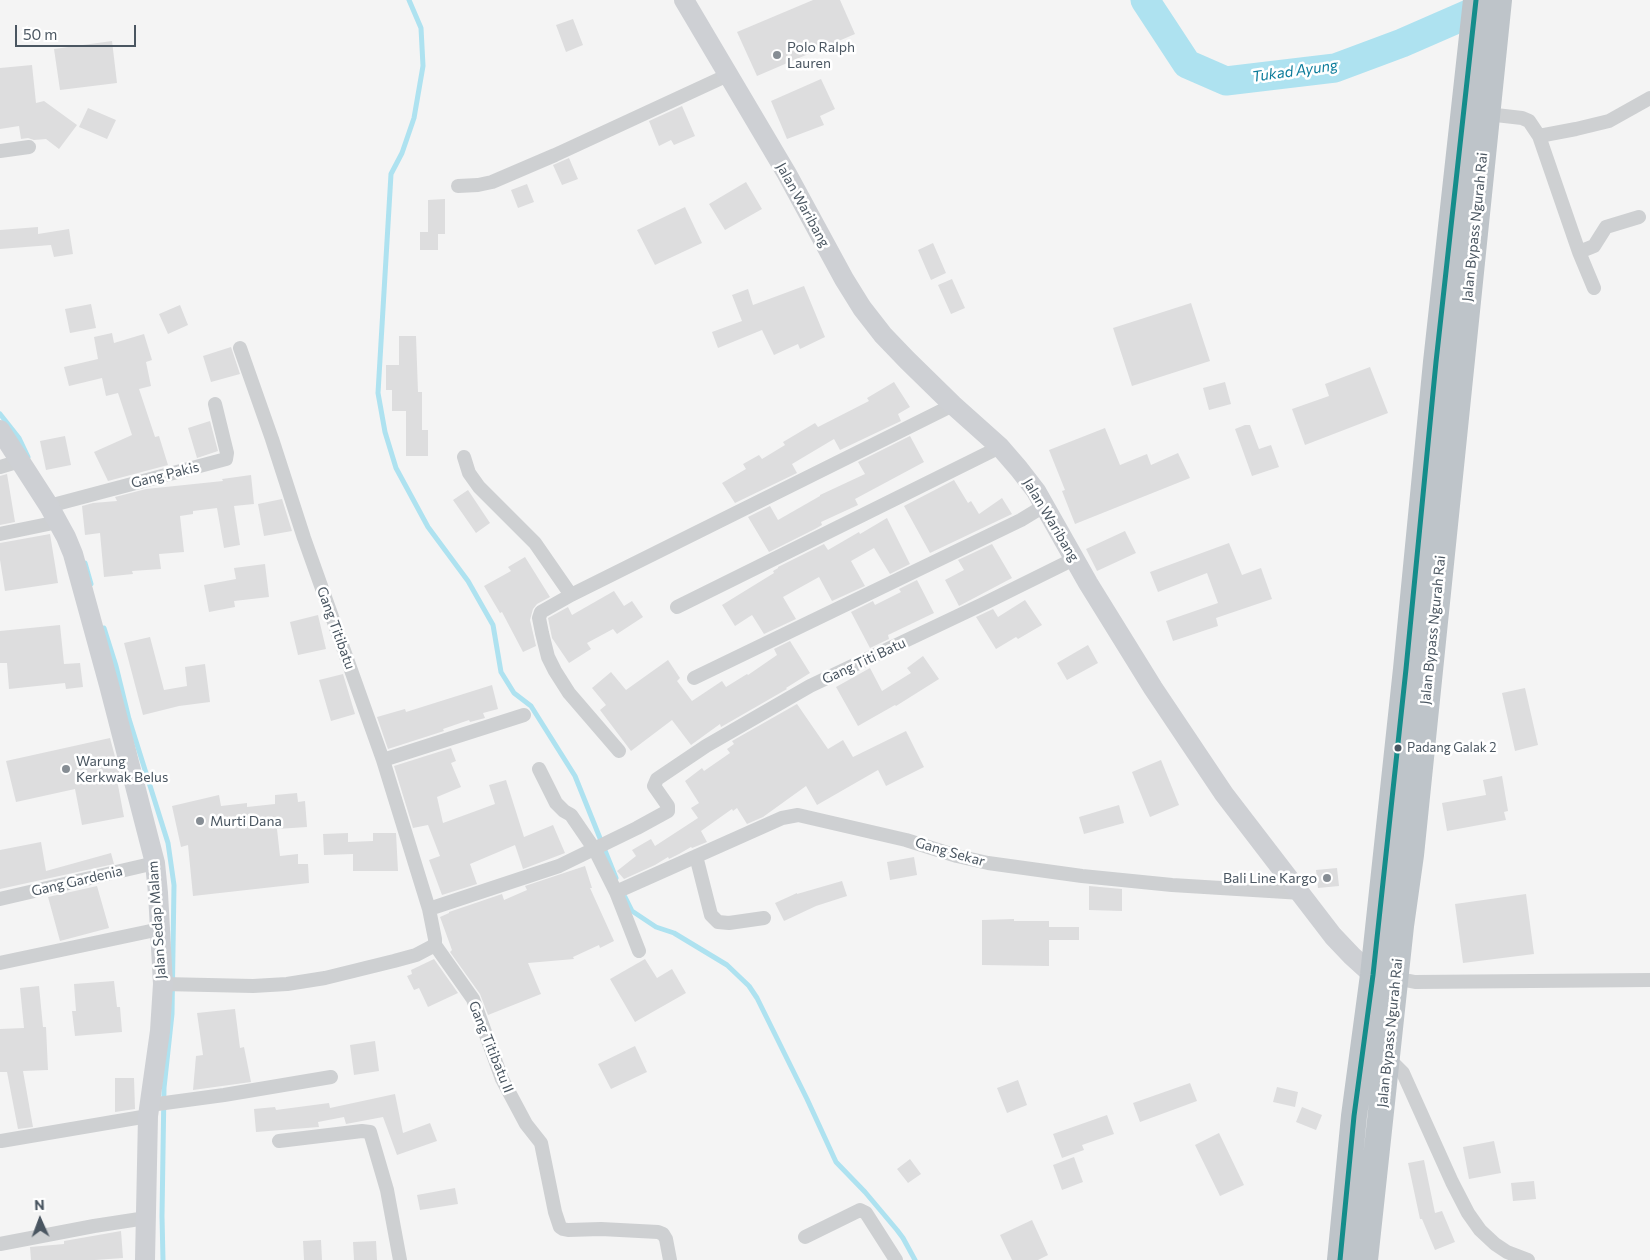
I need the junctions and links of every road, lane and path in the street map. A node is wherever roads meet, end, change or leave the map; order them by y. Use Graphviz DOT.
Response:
graph roads {
  1 [pos="684,0"];
  2 [pos="1476,0"];
  3 [pos="1499,0"];
  4 [pos="728,75"];
  5 [pos="1479,78"];
  6 [pos="1650,98"];
  7 [pos="1487,114"];
  8 [pos="1539,136"];
  9 [pos="29,147"];
  10 [pos="0,151"];
  11 [pos="458,186"];
  12 [pos="1639,217"];
  13 [pos="1579,252"];
  14 [pos="1594,288"];
  15 [pos="240,348"];
  16 [pos="215,404"];
  17 [pos="953,405"];
  18 [pos="0,430"];
  19 [pos="1000,447"];
  20 [pos="464,457"];
  21 [pos="20,461"];
  22 [pos="0,467"];
  23 [pos="1044,506"];
  24 [pos="55,509"];
  25 [pos="0,534"];
  26 [pos="1074,559"];
  27 [pos="571,595"];
  28 [pos="677,607"];
  29 [pos="694,678"];
  30 [pos="524,715"];
  31 [pos="619,751"];
  32 [pos="383,760"];
  33 [pos="538,769"];
  34 [pos="601,846"];
  35 [pos="696,856"];
  36 [pos="155,863"];
  37 [pos="620,890"];
  38 [pos="1302,893"];
  39 [pos="0,899"];
  40 [pos="429,909"];
  41 [pos="764,918"];
  42 [pos="160,929"];
  43 [pos="434,945"];
  44 [pos="639,951"];
  45 [pos="0,963"];
  46 [pos="1384,977"];
  47 [pos="1650,980"];
  48 [pos="170,984"];
  49 [pos="1375,1055"];
  50 [pos="331,1077"];
  51 [pos="156,1107"];
  52 [pos="1,1141"];
  53 [pos="279,1141"];
  54 [pos="146,1218"];
  55 [pos="805,1237"];
  56 [pos="0,1244"];
  57 [pos="146,1260"];
  58 [pos="400,1260"];
  59 [pos="670,1260"];
  60 [pos="896,1260"];
  61 [pos="1340,1260"];
  62 [pos="1365,1260"];
  63 [pos="1528,1260"];
  1 -- 4 [label="street, Jalan Waribang"];
  2 -- 5 [label="highway, Jalan Bypass Ngurah Rai"];
  3 -- 5 [label="highway, Jalan Bypass Ngurah Rai"];
  4 -- 11 [label="street"];
  4 -- 17 [label="street, Jalan Waribang"];
  5 -- 7 [label="highway, Jalan Bypass Ngurah Rai"];
  5 -- 46 [label="highway, Jalan Bypass Ngurah Rai"];
  6 -- 8 [label="street"];
  7 -- 8 [label="street"];
  7 -- 46 [label="highway, Jalan Bypass Ngurah Rai"];
  8 -- 13 [label="street"];
  9 -- 10 [label="street"];
  12 -- 13 [label="street"];
  13 -- 14 [label="street"];
  15 -- 32 [label="street, Gang Titibatu"];
  16 -- 24 [label="street, Gang Pakis"];
  17 -- 19 [label="street, Jalan Waribang"];
  17 -- 27 [label="street"];
  18 -- 21 [label="street, Jalan Sedap Malam"];
  19 -- 23 [label="street, Jalan Waribang"];
  19 -- 28 [label="street"];
  20 -- 27 [label="street"];
  21 -- 22 [label="street"];
  21 -- 24 [label="street, Jalan Sedap Malam"];
  23 -- 26 [label="street, Jalan Waribang"];
  23 -- 29 [label="street"];
  24 -- 25 [label="street"];
  24 -- 36 [label="street, Jalan Sedap Malam"];
  26 -- 34 [label="street, Gang Titi Batu"];
  26 -- 38 [label="street, Jalan Waribang"];
  27 -- 31 [label="street"];
  30 -- 32 [label="street"];
  32 -- 40 [label="street, Gang Titibatu"];
  33 -- 34 [label="street"];
  34 -- 37 [label="street"];
  34 -- 40 [label="street"];
  35 -- 37 [label="street, Gang Sekar"];
  35 -- 38 [label="street, Gang Sekar"];
  35 -- 41 [label="street"];
  36 -- 39 [label="street, Gang Gardenia"];
  36 -- 42 [label="street, Jalan Sedap Malam"];
  37 -- 44 [label="street"];
  38 -- 46 [label="street, Jalan Waribang"];
  40 -- 43 [label="street, Gang Titibatu"];
  42 -- 45 [label="street"];
  42 -- 48 [label="street, Jalan Sedap Malam"];
  43 -- 48 [label="street"];
  43 -- 59 [label="street, Gang Titibatu II"];
  46 -- 47 [label="street"];
  46 -- 49 [label="highway, Jalan Bypass Ngurah Rai"];
  48 -- 51 [label="street, Jalan Sedap Malam"];
  49 -- 61 [label="highway, Jalan Bypass Ngurah Rai"];
  49 -- 62 [label="highway, Jalan Bypass Ngurah Rai"];
  49 -- 63 [label="street"];
  50 -- 51 [label="street"];
  51 -- 52 [label="street"];
  51 -- 54 [label="street, Jalan Sedap Malam"];
  53 -- 58 [label="street"];
  54 -- 56 [label="street"];
  54 -- 57 [label="street, Jalan Sedap Malam"];
  55 -- 60 [label="street"];
}
